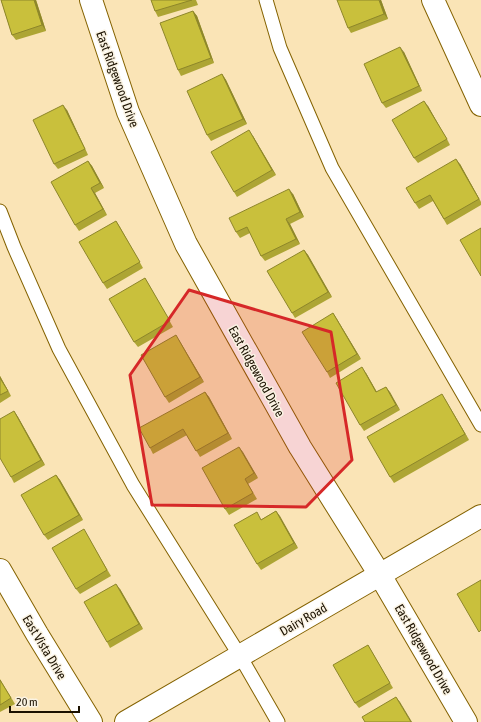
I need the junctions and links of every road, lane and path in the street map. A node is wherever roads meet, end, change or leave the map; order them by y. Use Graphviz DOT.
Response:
graph roads {
  1 [pos="91,0"];
  2 [pos="266,0"];
  3 [pos="433,0"];
  4 [pos="481,104"];
  5 [pos="0,211"];
  6 [pos="481,425"];
  7 [pos="481,516"];
  8 [pos="0,570"];
  9 [pos="380,574"];
  10 [pos="240,656"];
  11 [pos="91,722"];
  12 [pos="126,722"];
  13 [pos="278,722"];
  14 [pos="466,722"];
  1 -- 9 [label="street, East Ridgewood Drive"];
  2 -- 6 [label="lane"];
  3 -- 4 [label="street"];
  5 -- 10 [label="lane"];
  7 -- 9 [label="street, Dairy Road"];
  8 -- 11 [label="street, East Vista Drive"];
  9 -- 10 [label="street, Dairy Road"];
  9 -- 14 [label="street, East Ridgewood Drive"];
  10 -- 12 [label="street, Dairy Road"];
  10 -- 13 [label="lane"];
}
